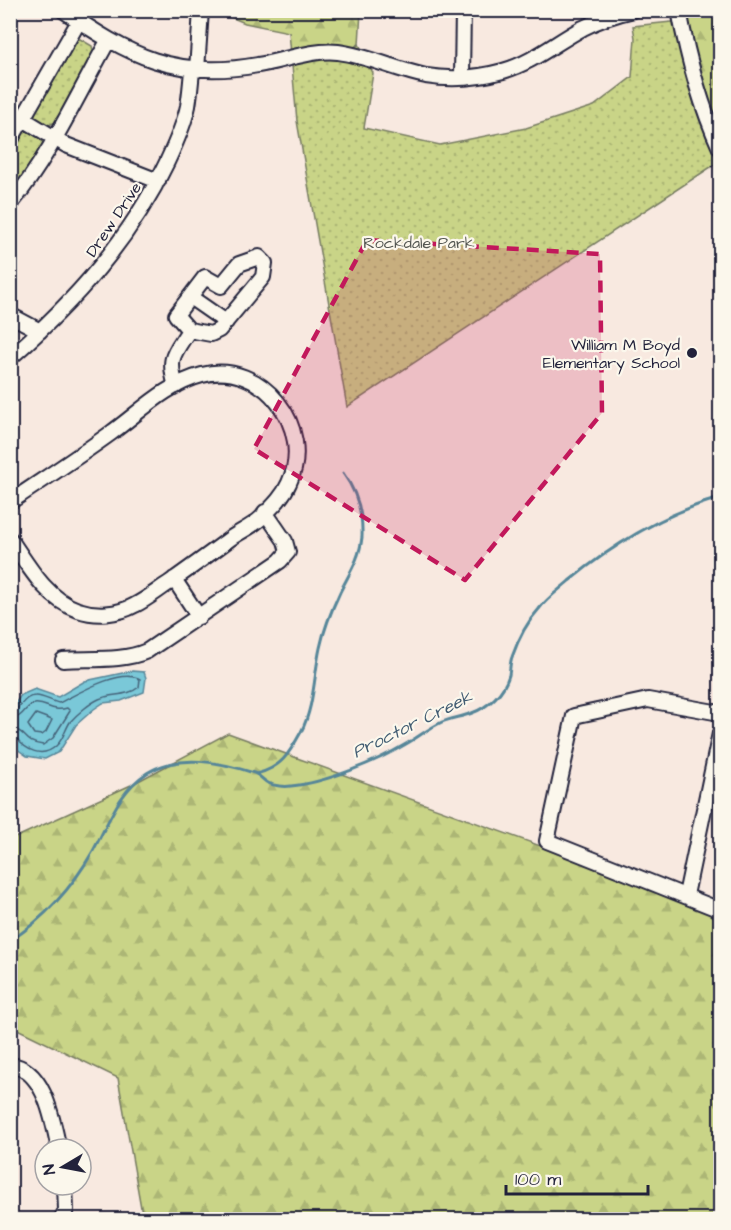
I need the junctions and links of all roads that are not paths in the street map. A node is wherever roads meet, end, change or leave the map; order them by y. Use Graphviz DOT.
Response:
graph roads {
  1 [pos="63,10"];
  2 [pos="201,10"];
  3 [pos="464,10"];
  4 [pos="634,10"];
  5 [pos="679,10"];
  6 [pos="79,21"];
  7 [pos="108,41"];
  8 [pos="195,70"];
  9 [pos="462,77"];
  10 [pos="10,111"];
  11 [pos="23,120"];
  12 [pos="55,139"];
  13 [pos="10,141"];
  14 [pos="720,148"];
  15 [pos="158,181"];
  16 [pos="10,205"];
  17 [pos="190,297"];
  18 [pos="10,315"];
  19 [pos="226,322"];
  20 [pos="189,330"];
  21 [pos="40,331"];
  22 [pos="10,358"];
  23 [pos="176,386"];
  24 [pos="10,502"];
  25 [pos="265,512"];
  26 [pos="10,539"];
  27 [pos="174,579"];
  28 [pos="199,617"];
  29 [pos="63,660"];
  30 [pos="720,713"];
  31 [pos="720,733"];
  32 [pos="686,895"];
  33 [pos="720,910"];
  34 [pos="10,1065"];
  35 [pos="56,1137"];
  36 [pos="65,1197"];
  37 [pos="61,1220"];
  1 -- 6 [label="street"];
  2 -- 8 [label="street, Drew Drive"];
  3 -- 9 [label="street"];
  4 -- 9 [label="street"];
  5 -- 14 [label="street"];
  6 -- 7 [label="street"];
  6 -- 11 [label="street"];
  7 -- 8 [label="street"];
  7 -- 12 [label="street"];
  8 -- 9 [label="street"];
  8 -- 15 [label="street, Drew Drive"];
  10 -- 11 [label="street"];
  11 -- 12 [label="street"];
  11 -- 13 [label="street"];
  12 -- 15 [label="street"];
  12 -- 16 [label="street"];
  15 -- 21 [label="street, Drew Drive"];
  17 -- 19 [label="street"];
  17 -- 19 [label="street"];
  17 -- 20 [label="street"];
  18 -- 21 [label="street"];
  19 -- 20 [label="street"];
  20 -- 23 [label="street"];
  21 -- 22 [label="street, Drew Drive"];
  23 -- 24 [label="street"];
  23 -- 25 [label="street"];
  25 -- 27 [label="street"];
  25 -- 28 [label="street"];
  26 -- 27 [label="street"];
  27 -- 28 [label="street"];
  28 -- 29 [label="street"];
  30 -- 32 [label="street"];
  31 -- 32 [label="street"];
  32 -- 33 [label="street"];
  34 -- 35 [label="street"];
  36 -- 37 [label="street"];
}
